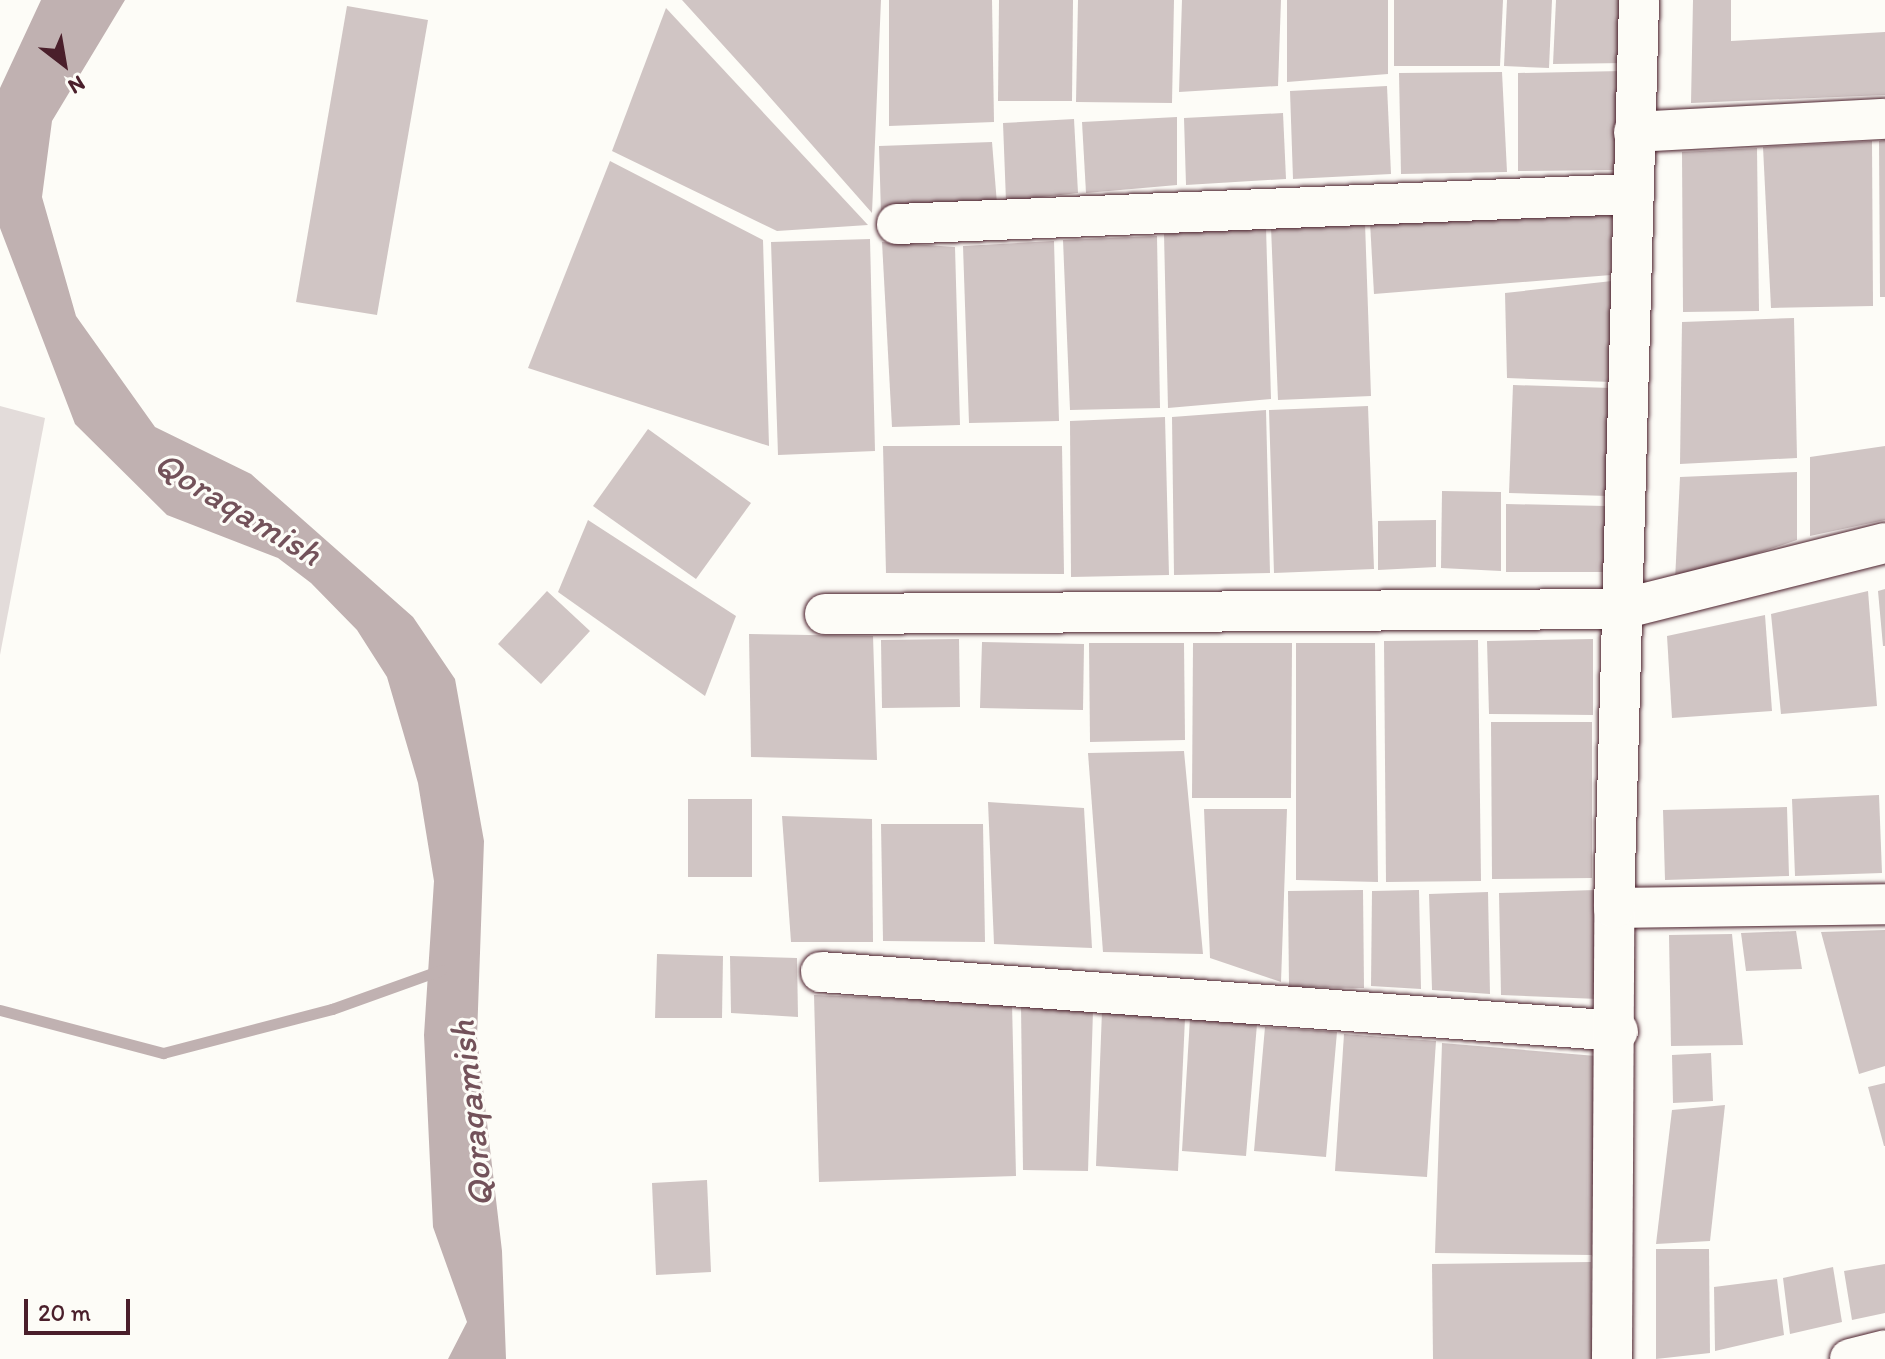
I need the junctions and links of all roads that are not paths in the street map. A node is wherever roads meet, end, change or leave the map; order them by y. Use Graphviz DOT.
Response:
graph roads {
  1 [pos="1639,0"];
  2 [pos="1885,119"];
  3 [pos="1634,132"];
  4 [pos="1632,194"];
  5 [pos="897,224"];
  6 [pos="1885,543"];
  7 [pos="1622,609"];
  8 [pos="825,614"];
  9 [pos="1885,904"];
  10 [pos="1614,908"];
  11 [pos="821,972"];
  12 [pos="1618,1031"];
  13 [pos="1885,1350"];
  14 [pos="1612,1359"];
  15 [pos="1850,1359"];
  1 -- 3 [label="street"];
  2 -- 3 [label="street"];
  3 -- 4 [label="street"];
  4 -- 5 [label="street"];
  4 -- 7 [label="street"];
  6 -- 7 [label="street"];
  7 -- 8 [label="street"];
  7 -- 10 [label="street"];
  9 -- 10 [label="street"];
  10 -- 12 [label="street"];
  11 -- 12 [label="street"];
  12 -- 14 [label="street"];
  13 -- 15 [label="street"];
}
